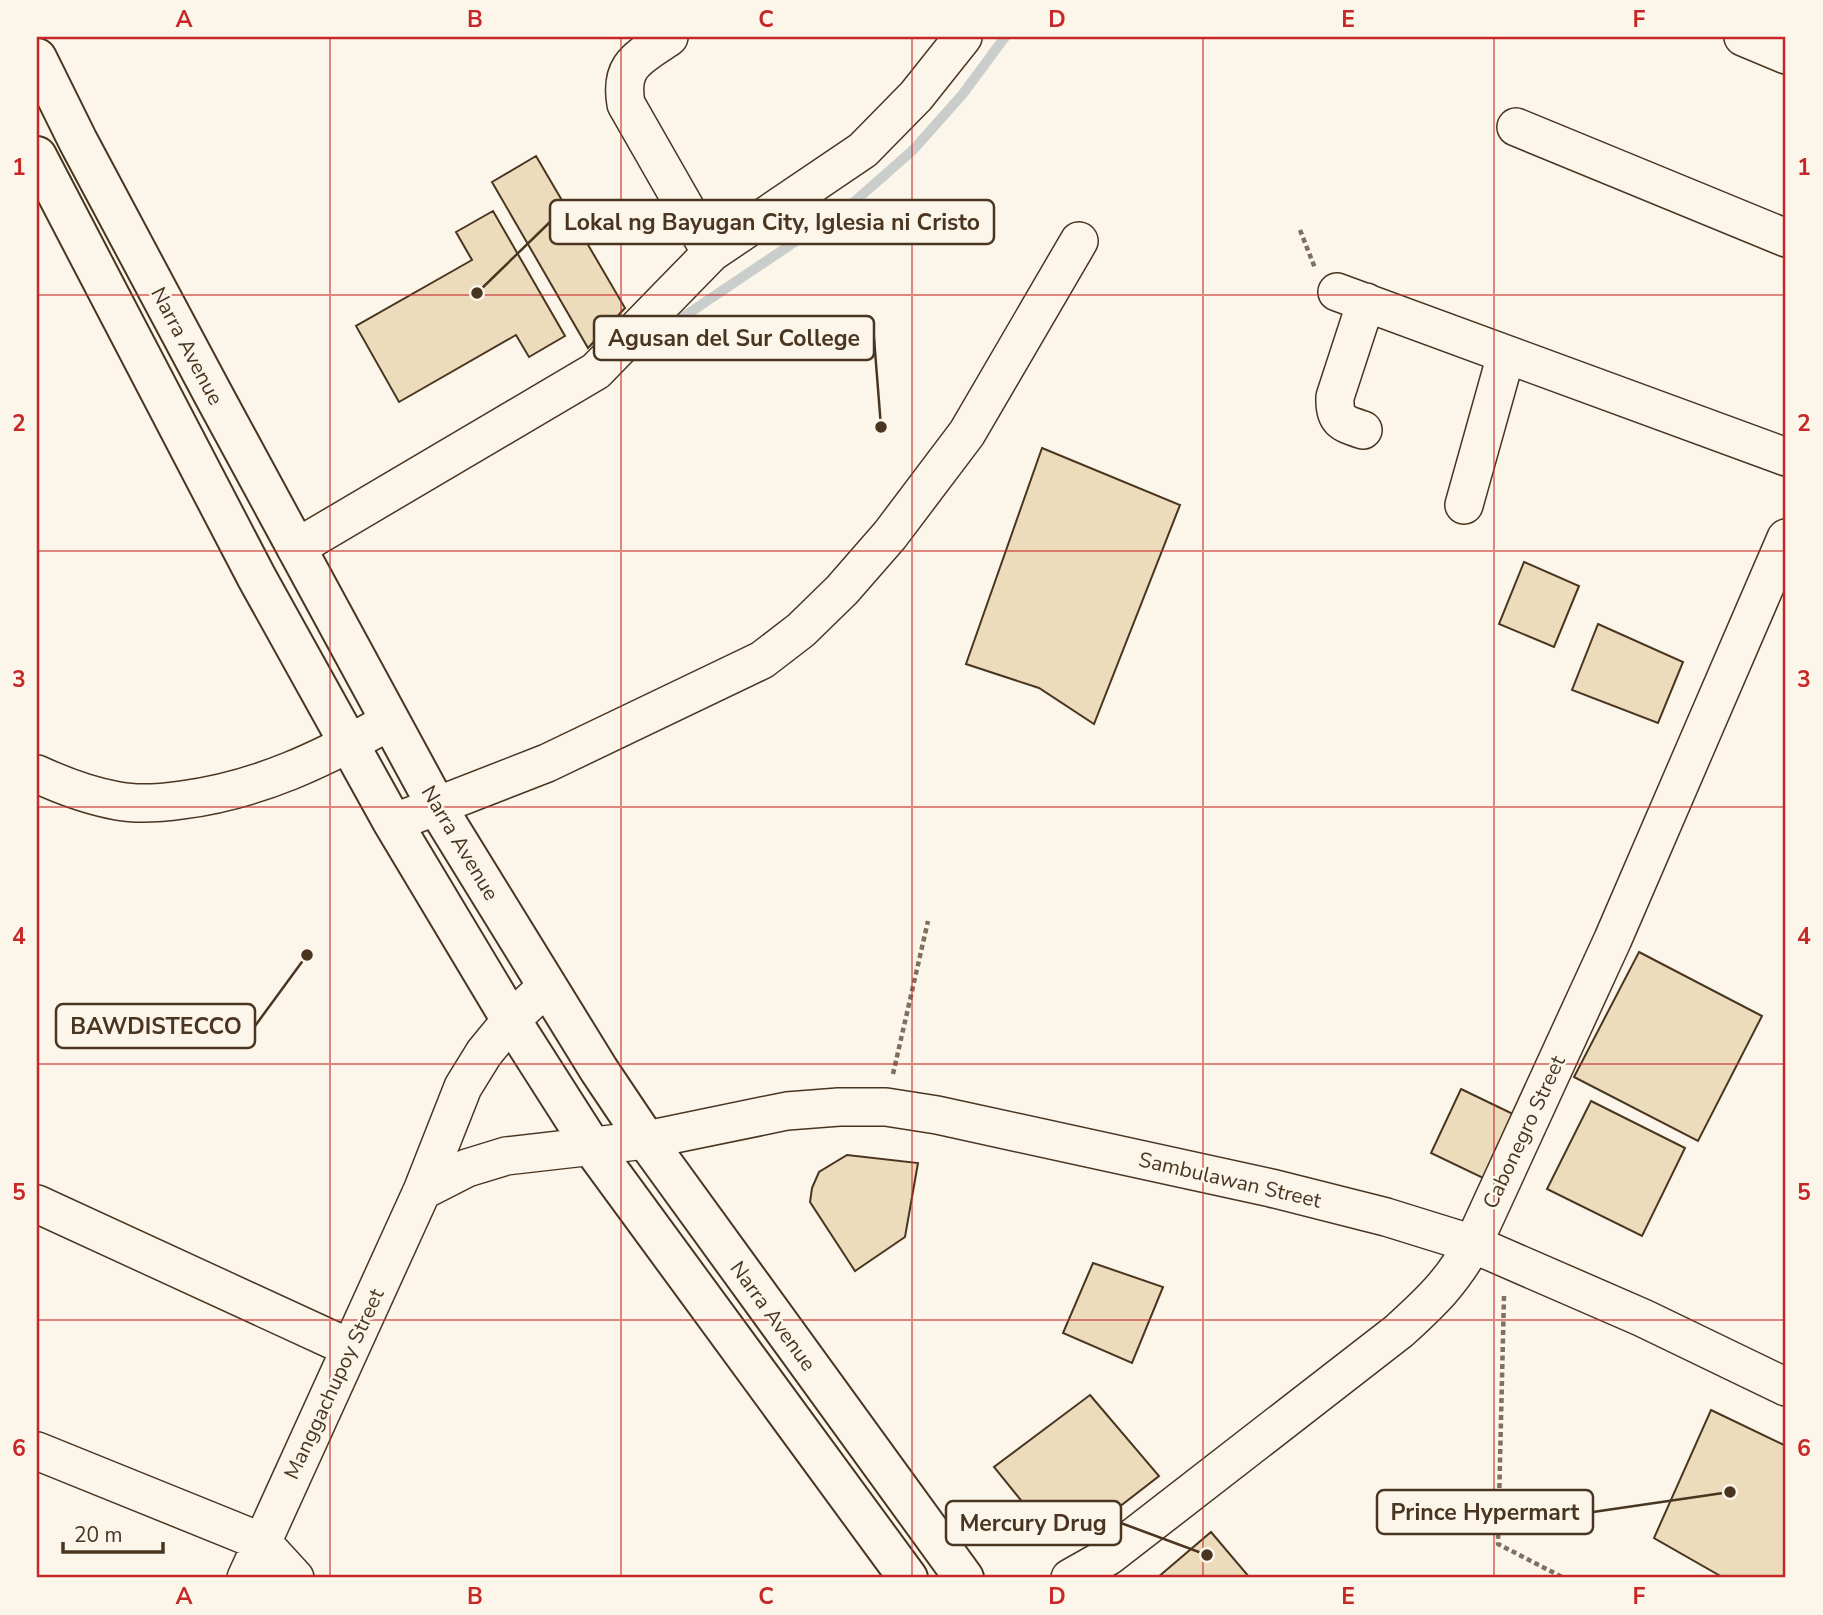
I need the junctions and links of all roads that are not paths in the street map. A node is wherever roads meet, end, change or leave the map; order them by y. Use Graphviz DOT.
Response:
graph roads {
  1 [pos="669,37"];
  2 [pos="963,37"];
  3 [pos="1743,37"];
  4 [pos="1786,55"];
  5 [pos="37,58"];
  6 [pos="1516,127"];
  7 [pos="37,156"];
  8 [pos="1786,237"];
  9 [pos="1079,240"];
  10 [pos="711,253"];
  11 [pos="1506,355"];
  12 [pos="1363,430"];
  13 [pos="1786,457"];
  14 [pos="1464,505"];
  15 [pos="1786,538"];
  16 [pos="296,548"];
  17 [pos="390,721"];
  18 [pos="349,744"];
  19 [pos="37,774"];
  20 [pos="438,807"];
  21 [pos="393,823"];
  22 [pos="547,986"];
  23 [pos="511,1020"];
  24 [pos="646,1140"];
  25 [pos="593,1147"];
  26 [pos="422,1191"];
  27 [pos="37,1204"];
  28 [pos="1489,1250"];
  29 [pos="350,1348"];
  30 [pos="1786,1387"];
  31 [pos="37,1451"];
  32 [pos="262,1542"];
  33 [pos="246,1578"];
  34 [pos="295,1578"];
  35 [pos="908,1578"];
  36 [pos="964,1578"];
  37 [pos="1070,1578"];
  1 -- 10 [label="street"];
  2 -- 10 [label="street"];
  3 -- 4 [label="street"];
  5 -- 16 [label="highway, Narra Avenue"];
  6 -- 8 [label="street"];
  7 -- 18 [label="highway"];
  9 -- 20 [label="street"];
  10 -- 16 [label="street"];
  11 -- 12 [label="street"];
  11 -- 13 [label="street"];
  11 -- 14 [label="street"];
  15 -- 28 [label="street, Cabonegro Street"];
  16 -- 17 [label="highway, Narra Avenue"];
  17 -- 18 [label="street"];
  17 -- 20 [label="highway, Narra Avenue"];
  18 -- 19 [label="street"];
  18 -- 21 [label="highway"];
  20 -- 21 [label="street"];
  20 -- 22 [label="highway, Narra Avenue"];
  21 -- 23 [label="highway"];
  22 -- 23 [label="street, Manggachupoy Street"];
  22 -- 24 [label="highway, Narra Avenue"];
  23 -- 25 [label="highway"];
  23 -- 26 [label="street, Manggachupoy Street"];
  24 -- 25 [label="street, Sambulawan Street"];
  24 -- 28 [label="street, Sambulawan Street"];
  24 -- 36 [label="highway, Narra Avenue"];
  25 -- 26 [label="street"];
  25 -- 35 [label="highway"];
  26 -- 29 [label="street, Manggachupoy Street"];
  27 -- 29 [label="street"];
  28 -- 30 [label="street, Sambulawan Street"];
  28 -- 37 [label="street, Cabonegro Street"];
  29 -- 32 [label="street, Manggachupoy Street"];
  31 -- 32 [label="street"];
  32 -- 33 [label="street, Manggachupoy Street"];
  32 -- 34 [label="street"];
}
